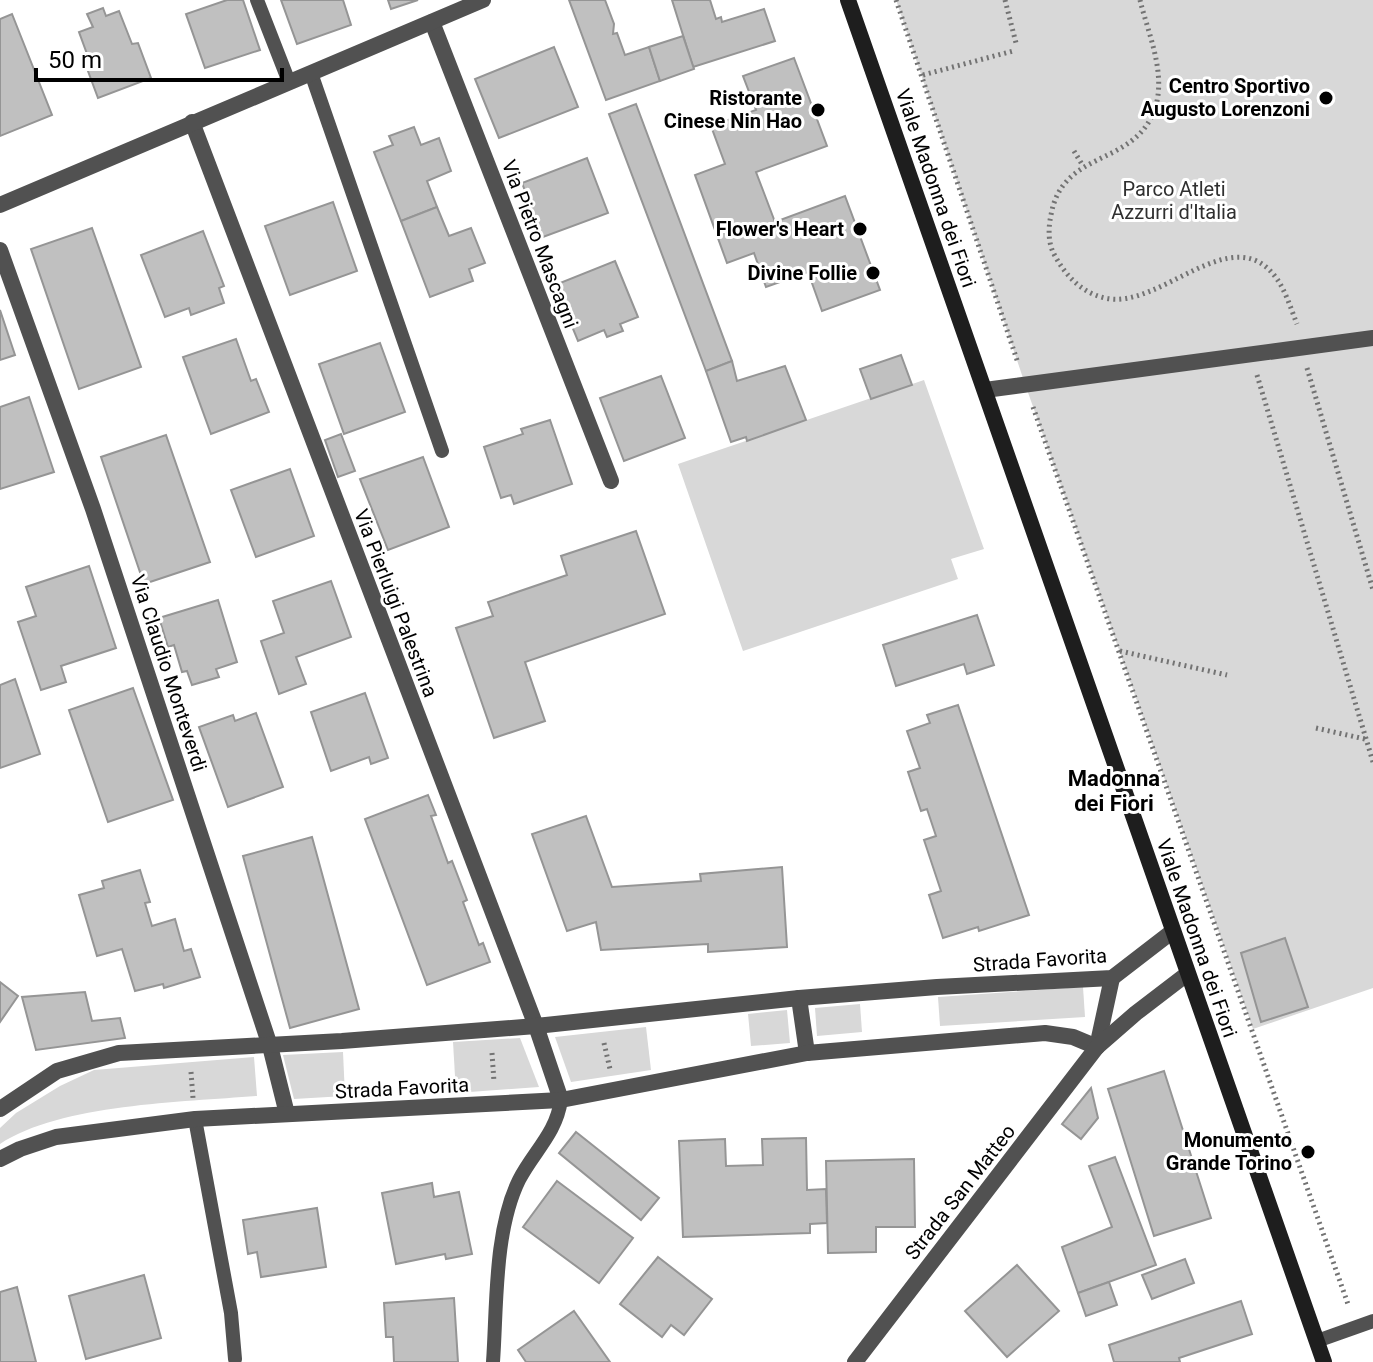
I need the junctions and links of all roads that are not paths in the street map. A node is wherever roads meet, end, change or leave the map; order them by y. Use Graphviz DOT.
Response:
graph roads {
  1 [pos="257,0"];
  2 [pos="848,0"];
  3 [pos="475,2"];
  4 [pos="432,22"];
  5 [pos="311,73"];
  6 [pos="289,82"];
  7 [pos="192,122"];
  8 [pos="0,205"];
  9 [pos="0,250"];
  10 [pos="1373,338"];
  11 [pos="985,390"];
  12 [pos="442,451"];
  13 [pos="611,481"];
  14 [pos="1173,931"];
  15 [pos="1187,974"];
  16 [pos="1112,978"];
  17 [pos="799,998"];
  18 [pos="536,1026"];
  19 [pos="270,1046"];
  20 [pos="1097,1047"];
  21 [pos="807,1053"];
  22 [pos="561,1100"];
  23 [pos="0,1109"];
  24 [pos="287,1114"];
  25 [pos="195,1119"];
  26 [pos="0,1159"];
  27 [pos="1373,1321"];
  28 [pos="1317,1341"];
  29 [pos="235,1359"];
  30 [pos="493,1362"];
  31 [pos="855,1362"];
  32 [pos="1324,1362"];
  1 -- 6 [label="lane"];
  2 -- 11 [label="main road, Viale Madonna dei Fiori"];
  3 -- 4 [label="street"];
  4 -- 5 [label="street"];
  4 -- 13 [label="street, Via Pietro Mascagni"];
  5 -- 6 [label="street"];
  5 -- 12 [label="lane"];
  6 -- 7 [label="street"];
  7 -- 8 [label="street"];
  7 -- 18 [label="street, Via Pierluigi Palestrina"];
  9 -- 19 [label="street, Via Claudio Monteverdi"];
  10 -- 11 [label="street"];
  11 -- 14 [label="main road, Viale Madonna dei Fiori"];
  14 -- 15 [label="main road, Viale Madonna dei Fiori"];
  14 -- 16 [label="street, Strada Favorita"];
  15 -- 20 [label="street, Strada San Matteo"];
  15 -- 28 [label="main road, Viale Madonna dei Fiori"];
  16 -- 17 [label="street, Strada Favorita"];
  16 -- 20 [label="street, Strada San Matteo"];
  17 -- 18 [label="street, Strada Favorita"];
  17 -- 21 [label="street"];
  18 -- 19 [label="street, Strada Favorita"];
  18 -- 22 [label="street, Via Pierluigi Palestrina"];
  19 -- 23 [label="street, Strada Favorita"];
  19 -- 24 [label="street, Via Claudio Monteverdi"];
  20 -- 21 [label="street, Strada Favorita"];
  20 -- 31 [label="street, Strada San Matteo"];
  21 -- 22 [label="street, Strada Favorita"];
  22 -- 24 [label="street, Strada Favorita"];
  22 -- 30 [label="lane"];
  24 -- 25 [label="street, Strada Favorita"];
  25 -- 26 [label="street, Strada Favorita"];
  25 -- 29 [label="lane"];
  27 -- 28 [label="lane"];
  28 -- 32 [label="main road, Viale Madonna dei Fiori"];
}
